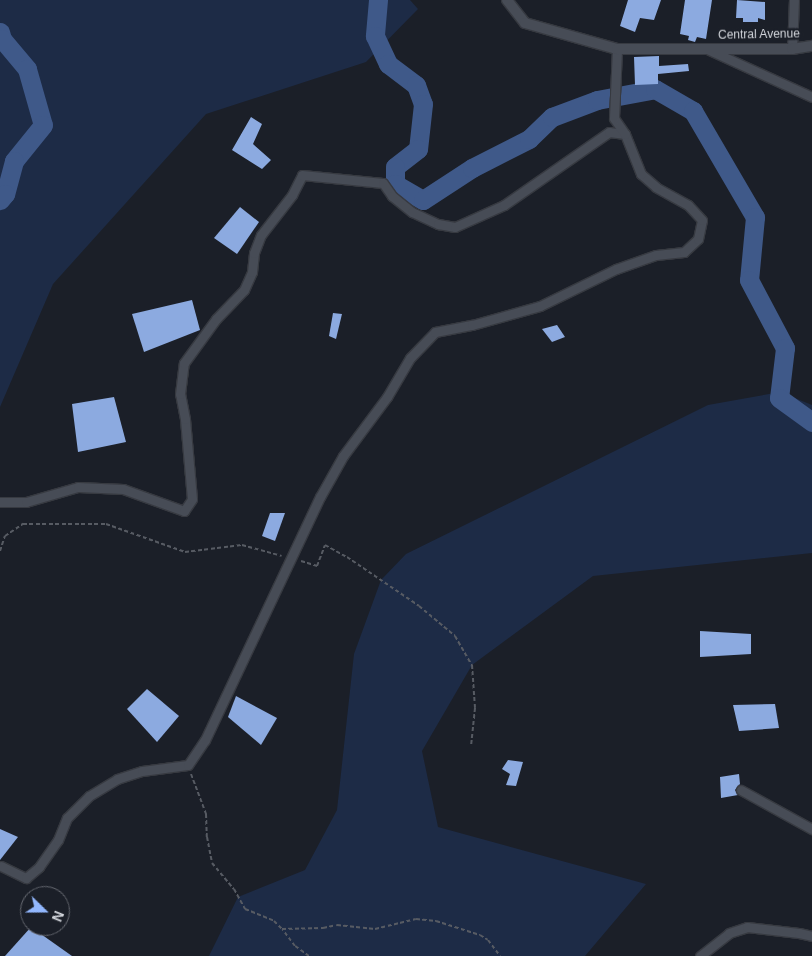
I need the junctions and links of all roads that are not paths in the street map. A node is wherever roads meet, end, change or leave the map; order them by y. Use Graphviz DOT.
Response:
graph roads {
  1 [pos="507,0"];
  2 [pos="794,0"];
  3 [pos="812,46"];
  4 [pos="706,48"];
  5 [pos="792,49"];
  6 [pos="617,50"];
  7 [pos="812,97"];
  8 [pos="625,134"];
  9 [pos="0,502"];
  10 [pos="741,790"];
  11 [pos="812,829"];
  12 [pos="1,866"];
  13 [pos="812,936"];
  14 [pos="700,956"];
  1 -- 6 [label="street, Central Avenue"];
  2 -- 5 [label="street"];
  3 -- 5 [label="street, Central Avenue"];
  4 -- 5 [label="street, Central Avenue"];
  4 -- 6 [label="street, Central Avenue"];
  4 -- 7 [label="street"];
  6 -- 8 [label="street"];
  8 -- 9 [label="street"];
  8 -- 12 [label="street"];
  10 -- 11 [label="street"];
  13 -- 14 [label="street"];
}
